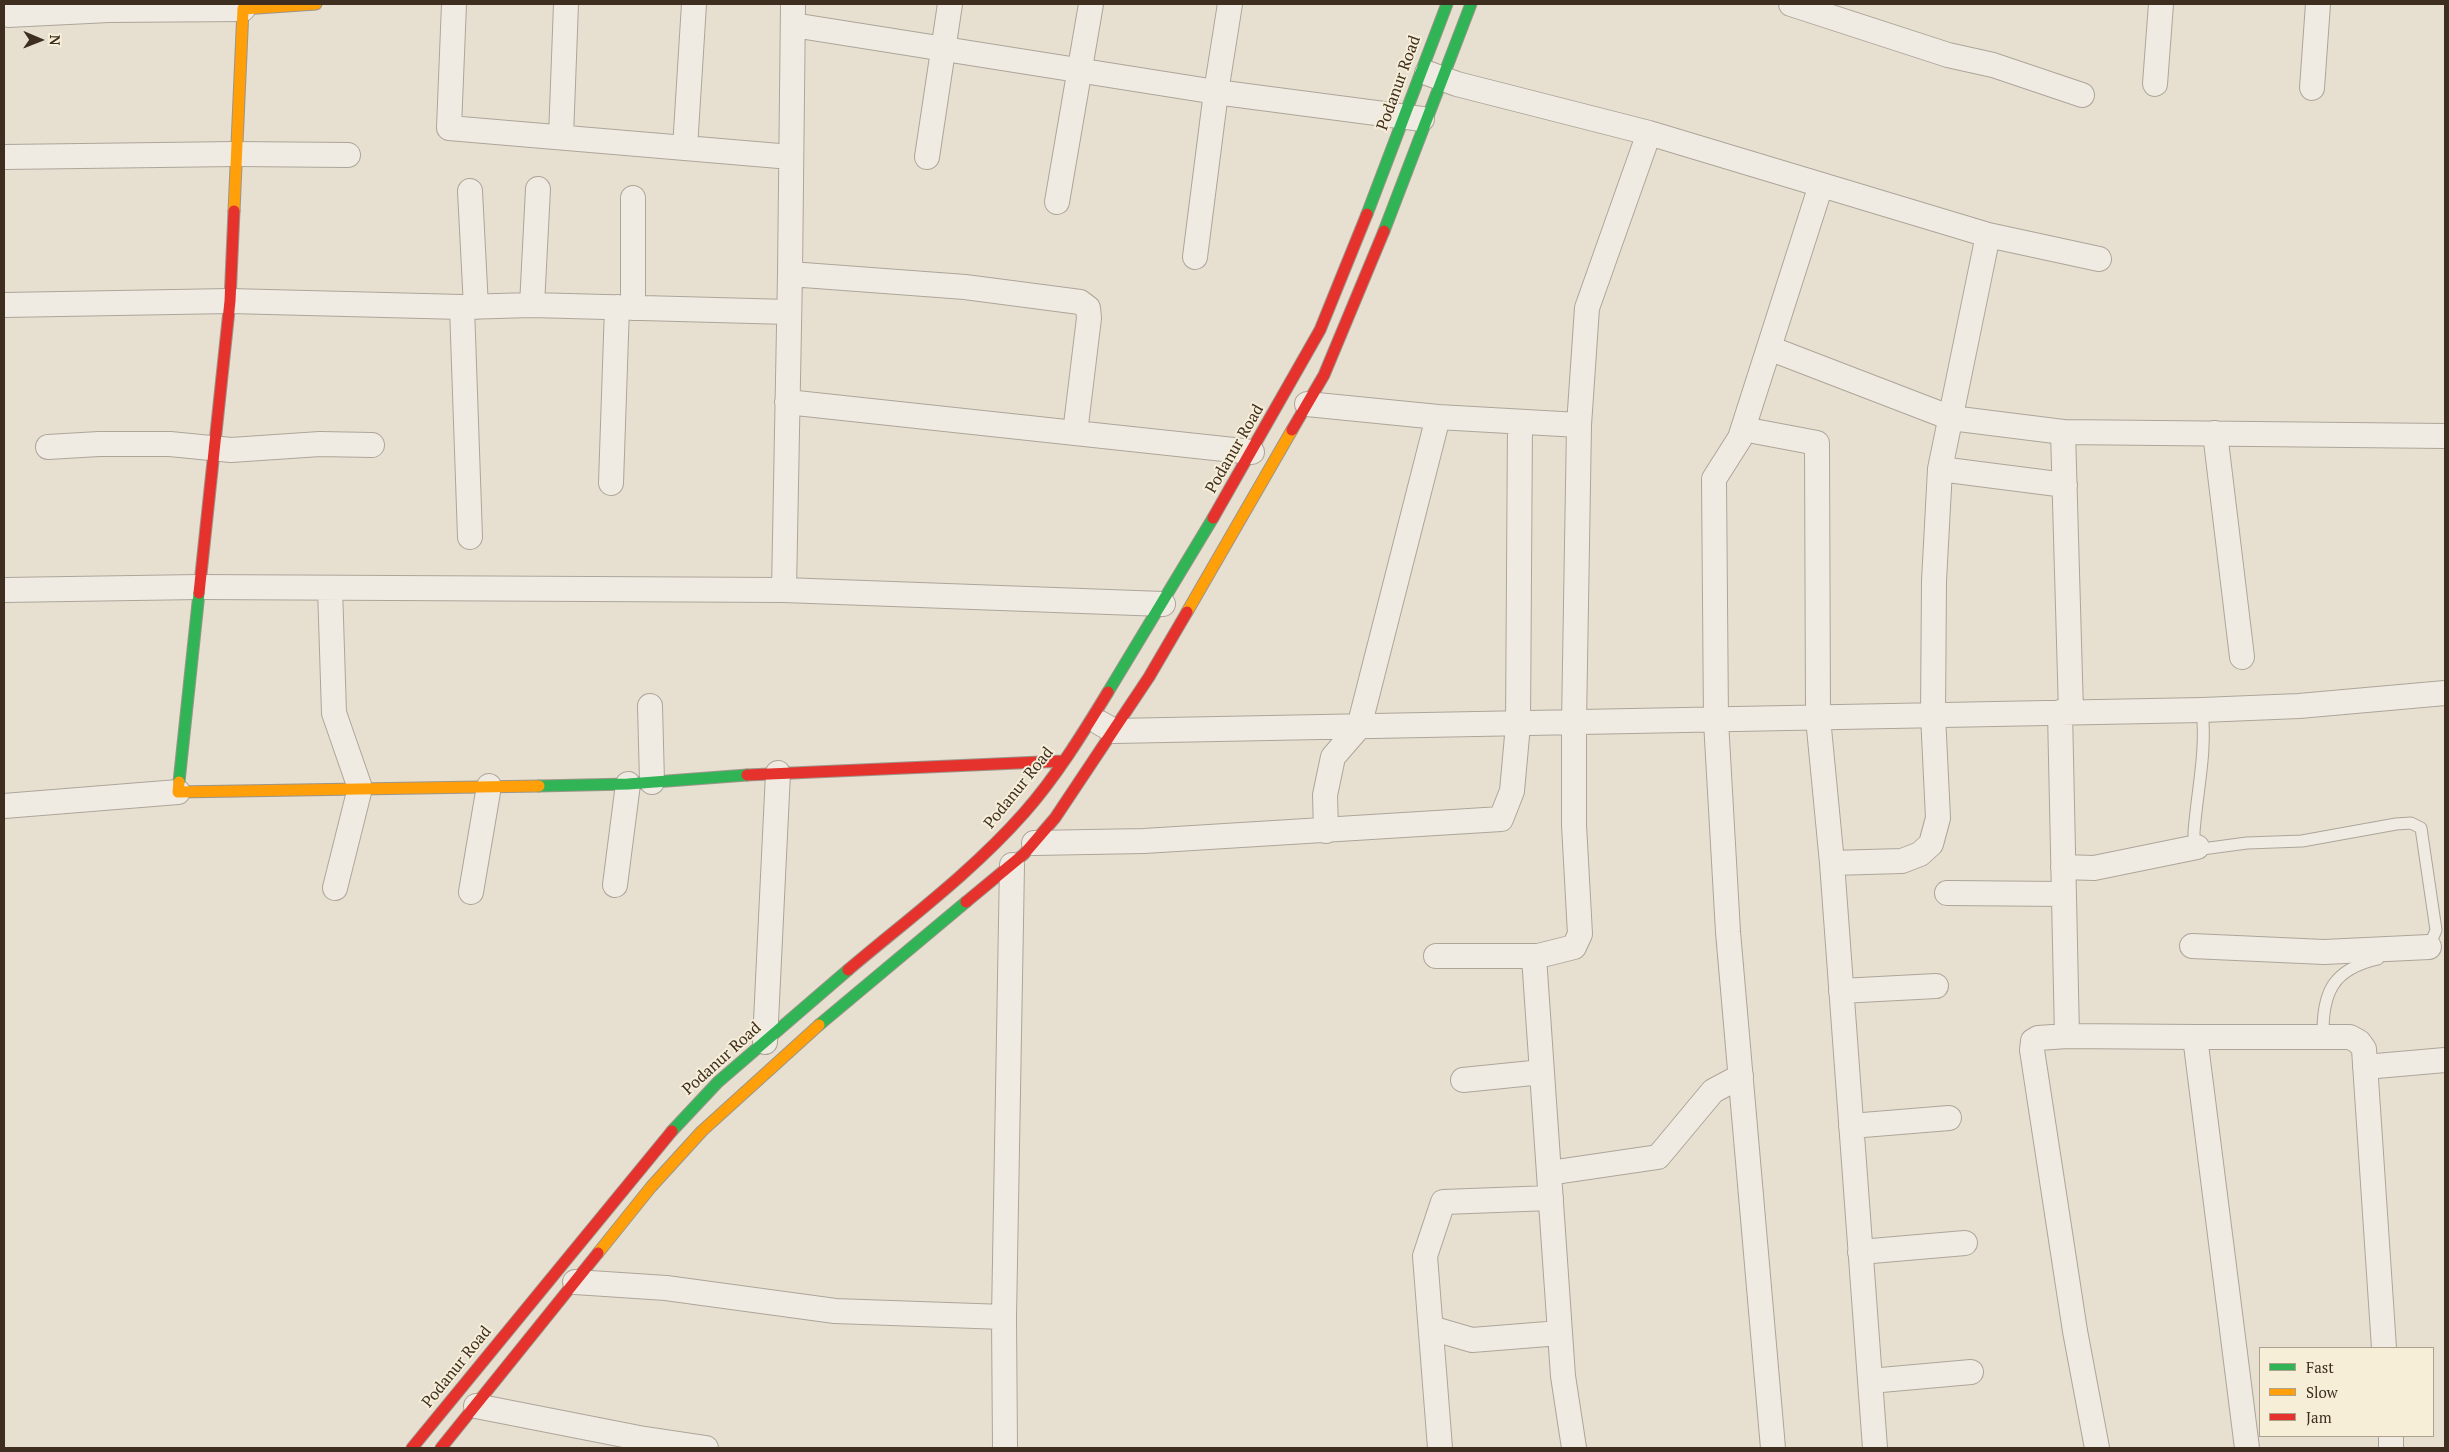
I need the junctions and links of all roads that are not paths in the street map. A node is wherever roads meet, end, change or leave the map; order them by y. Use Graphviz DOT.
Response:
graph roads {
  1 [pos="316,4"];
  2 [pos="454,4"];
  3 [pos="566,4"];
  4 [pos="694,4"];
  5 [pos="950,4"];
  6 [pos="1091,4"];
  7 [pos="1230,4"];
  8 [pos="1447,4"];
  9 [pos="1471,4"];
  10 [pos="1792,4"];
  11 [pos="2161,4"];
  12 [pos="2318,4"];
  13 [pos="249,7"];
  14 [pos="793,14"];
  15 [pos="8,15"];
  16 [pos="944,48"];
  17 [pos="1080,69"];
  18 [pos="1420,71"];
  19 [pos="1443,78"];
  20 [pos="2155,84"];
  21 [pos="2312,88"];
  22 [pos="1216,92"];
  23 [pos="2082,95"];
  24 [pos="1415,118"];
  25 [pos="1649,133"];
  26 [pos="560,137"];
  27 [pos="685,148"];
  28 [pos="236,154"];
  29 [pos="348,155"];
  30 [pos="4,157"];
  31 [pos="791,157"];
  32 [pos="927,157"];
  33 [pos="1821,185"];
  34 [pos="538,189"];
  35 [pos="470,191"];
  36 [pos="633,198"];
  37 [pos="1057,202"];
  38 [pos="1988,235"];
  39 [pos="1196,257"];
  40 [pos="2099,259"];
  41 [pos="790,274"];
  42 [pos="230,301"];
  43 [pos="532,305"];
  44 [pos="4,306"];
  45 [pos="469,307"];
  46 [pos="625,307"];
  47 [pos="789,312"];
  48 [pos="1769,348"];
  49 [pos="787,402"];
  50 [pos="1308,404"];
  51 [pos="1438,418"];
  52 [pos="1951,418"];
  53 [pos="1520,422"];
  54 [pos="1579,426"];
  55 [pos="1743,429"];
  56 [pos="2063,432"];
  57 [pos="1075,433"];
  58 [pos="2215,433"];
  59 [pos="2445,436"];
  60 [pos="372,445"];
  61 [pos="48,447"];
  62 [pos="214,448"];
  63 [pos="1252,452"];
  64 [pos="1940,469"];
  65 [pos="611,483"];
  66 [pos="2065,485"];
  67 [pos="470,537"];
  68 [pos="199,587"];
  69 [pos="330,588"];
  70 [pos="4,590"];
  71 [pos="784,590"];
  72 [pos="1162,604"];
  73 [pos="2242,656"];
  74 [pos="2445,693"];
  75 [pos="650,706"];
  76 [pos="2202,710"];
  77 [pos="2065,712"];
  78 [pos="1933,715"];
  79 [pos="1818,718"];
  80 [pos="1092,719"];
  81 [pos="1716,721"];
  82 [pos="1574,723"];
  83 [pos="1518,725"];
  84 [pos="1359,727"];
  85 [pos="1114,731"];
  86 [pos="1063,761"];
  87 [pos="778,773"];
  88 [pos="652,782"];
  89 [pos="628,784"];
  90 [pos="489,786"];
  91 [pos="360,788"];
  92 [pos="178,792"];
  93 [pos="4,806"];
  94 [pos="1326,831"];
  95 [pos="1034,843"];
  96 [pos="2197,847"];
  97 [pos="1832,863"];
  98 [pos="1012,865"];
  99 [pos="2063,867"];
  100 [pos="615,885"];
  101 [pos="335,888"];
  102 [pos="471,892"];
  103 [pos="1947,893"];
  104 [pos="2064,894"];
  105 [pos="2192,946"];
  106 [pos="2429,948"];
  107 [pos="1436,956"];
  108 [pos="1536,956"];
  109 [pos="1936,986"];
  110 [pos="1841,991"];
  111 [pos="2067,1036"];
  112 [pos="2195,1037"];
  113 [pos="2323,1037"];
  114 [pos="765,1042"];
  115 [pos="2445,1060"];
  116 [pos="2365,1067"];
  117 [pos="1542,1072"];
  118 [pos="1741,1076"];
  119 [pos="1463,1080"];
  120 [pos="1949,1118"];
  121 [pos="1851,1126"];
  122 [pos="1549,1173"];
  123 [pos="1550,1198"];
  124 [pos="1965,1244"];
  125 [pos="1860,1252"];
  126 [pos="575,1282"];
  127 [pos="1004,1317"];
  128 [pos="1431,1328"];
  129 [pos="1560,1334"];
  130 [pos="2384,1347"];
  131 [pos="1971,1372"];
  132 [pos="1870,1381"];
  133 [pos="476,1406"];
  134 [pos="412,1448"];
  135 [pos="441,1448"];
  136 [pos="706,1448"];
  137 [pos="1005,1448"];
  138 [pos="1440,1448"];
  139 [pos="1574,1448"];
  140 [pos="1773,1448"];
  141 [pos="1874,1448"];
  142 [pos="2097,1448"];
  143 [pos="2247,1448"];
  1 -- 13 [label="main road"];
  2 -- 26 [label="street"];
  3 -- 26 [label="street"];
  4 -- 27 [label="street"];
  5 -- 16 [label="street"];
  6 -- 17 [label="street"];
  7 -- 22 [label="street"];
  8 -- 18 [label="main road, Podanur Road"];
  9 -- 19 [label="main road"];
  10 -- 23 [label="street"];
  11 -- 20 [label="street"];
  12 -- 21 [label="street"];
  13 -- 15 [label="street"];
  13 -- 28 [label="main road"];
  14 -- 16 [label="street"];
  14 -- 31 [label="street"];
  16 -- 17 [label="street"];
  16 -- 32 [label="street"];
  17 -- 22 [label="street"];
  17 -- 37 [label="street"];
  18 -- 19 [label="street"];
  18 -- 24 [label="main road, Podanur Road"];
  19 -- 24 [label="main road"];
  19 -- 25 [label="street"];
  22 -- 24 [label="street"];
  22 -- 39 [label="street"];
  24 -- 50 [label="main road"];
  24 -- 63 [label="main road, Podanur Road"];
  25 -- 33 [label="street"];
  25 -- 54 [label="street"];
  26 -- 27 [label="street"];
  27 -- 31 [label="street"];
  28 -- 29 [label="street"];
  28 -- 30 [label="street"];
  28 -- 42 [label="main road"];
  31 -- 41 [label="street"];
  33 -- 38 [label="street"];
  33 -- 48 [label="street"];
  34 -- 43 [label="street"];
  35 -- 45 [label="street"];
  36 -- 46 [label="street"];
  38 -- 40 [label="street"];
  38 -- 52 [label="street"];
  41 -- 47 [label="street"];
  41 -- 57 [label="street"];
  42 -- 44 [label="street"];
  42 -- 45 [label="street"];
  42 -- 62 [label="main road"];
  43 -- 45 [label="street"];
  43 -- 46 [label="street"];
  45 -- 67 [label="street"];
  46 -- 47 [label="street"];
  46 -- 65 [label="street"];
  47 -- 49 [label="street"];
  48 -- 52 [label="street"];
  48 -- 55 [label="street"];
  49 -- 57 [label="street"];
  49 -- 71 [label="street"];
  50 -- 51 [label="street"];
  50 -- 85 [label="main road"];
  51 -- 53 [label="street"];
  51 -- 84 [label="street"];
  52 -- 56 [label="street"];
  52 -- 64 [label="street"];
  53 -- 54 [label="street"];
  53 -- 83 [label="street"];
  54 -- 82 [label="street"];
  55 -- 79 [label="street"];
  55 -- 81 [label="street"];
  56 -- 58 [label="street"];
  56 -- 66 [label="street"];
  57 -- 63 [label="street"];
  58 -- 59 [label="street"];
  58 -- 73 [label="street"];
  60 -- 62 [label="street"];
  61 -- 62 [label="street"];
  62 -- 68 [label="main road"];
  63 -- 72 [label="main road, Podanur Road"];
  64 -- 66 [label="street"];
  64 -- 78 [label="street"];
  66 -- 77 [label="street"];
  68 -- 69 [label="street"];
  68 -- 70 [label="street"];
  68 -- 92 [label="main road"];
  69 -- 71 [label="street"];
  69 -- 91 [label="street"];
  71 -- 72 [label="street"];
  72 -- 80 [label="main road, Podanur Road"];
  74 -- 76 [label="street"];
  75 -- 88 [label="street"];
  76 -- 77 [label="street"];
  76 -- 96 [label="lane"];
  77 -- 78 [label="street"];
  77 -- 99 [label="street"];
  78 -- 79 [label="street"];
  78 -- 97 [label="street"];
  79 -- 81 [label="street"];
  79 -- 97 [label="street"];
  80 -- 85 [label="street"];
  80 -- 86 [label="main road, Podanur Road"];
  81 -- 82 [label="street"];
  81 -- 118 [label="street"];
  82 -- 83 [label="street"];
  82 -- 108 [label="street"];
  83 -- 84 [label="street"];
  83 -- 94 [label="street"];
  84 -- 85 [label="street"];
  84 -- 94 [label="street"];
  85 -- 95 [label="main road"];
  86 -- 87 [label="main road"];
  86 -- 114 [label="main road, Podanur Road"];
  87 -- 88 [label="main road"];
  87 -- 114 [label="street"];
  88 -- 89 [label="main road"];
  89 -- 90 [label="main road"];
  89 -- 100 [label="street"];
  90 -- 91 [label="main road"];
  90 -- 102 [label="street"];
  91 -- 92 [label="main road"];
  91 -- 101 [label="street"];
  92 -- 93 [label="street"];
  94 -- 95 [label="street"];
  95 -- 98 [label="main road"];
  96 -- 99 [label="street"];
  96 -- 106 [label="lane"];
  97 -- 110 [label="street"];
  98 -- 126 [label="main road"];
  98 -- 127 [label="street"];
  99 -- 104 [label="street"];
  103 -- 104 [label="street"];
  104 -- 111 [label="street"];
  105 -- 106 [label="street"];
  106 -- 113 [label="lane"];
  107 -- 108 [label="street"];
  108 -- 117 [label="street"];
  109 -- 110 [label="street"];
  110 -- 121 [label="street"];
  111 -- 112 [label="street"];
  111 -- 142 [label="street"];
  112 -- 113 [label="street"];
  112 -- 143 [label="street"];
  113 -- 116 [label="street"];
  114 -- 134 [label="main road, Podanur Road"];
  115 -- 116 [label="street"];
  116 -- 130 [label="street"];
  117 -- 119 [label="street"];
  117 -- 122 [label="street"];
  118 -- 122 [label="street"];
  118 -- 140 [label="street"];
  120 -- 121 [label="street"];
  121 -- 125 [label="street"];
  122 -- 123 [label="street"];
  123 -- 128 [label="street"];
  123 -- 129 [label="street"];
  124 -- 125 [label="street"];
  125 -- 132 [label="street"];
  126 -- 127 [label="street"];
  126 -- 133 [label="main road"];
  127 -- 137 [label="street"];
  128 -- 129 [label="street"];
  128 -- 138 [label="street"];
  129 -- 139 [label="street"];
  131 -- 132 [label="street"];
  132 -- 141 [label="street"];
  133 -- 135 [label="main road"];
  133 -- 136 [label="street"];
}
